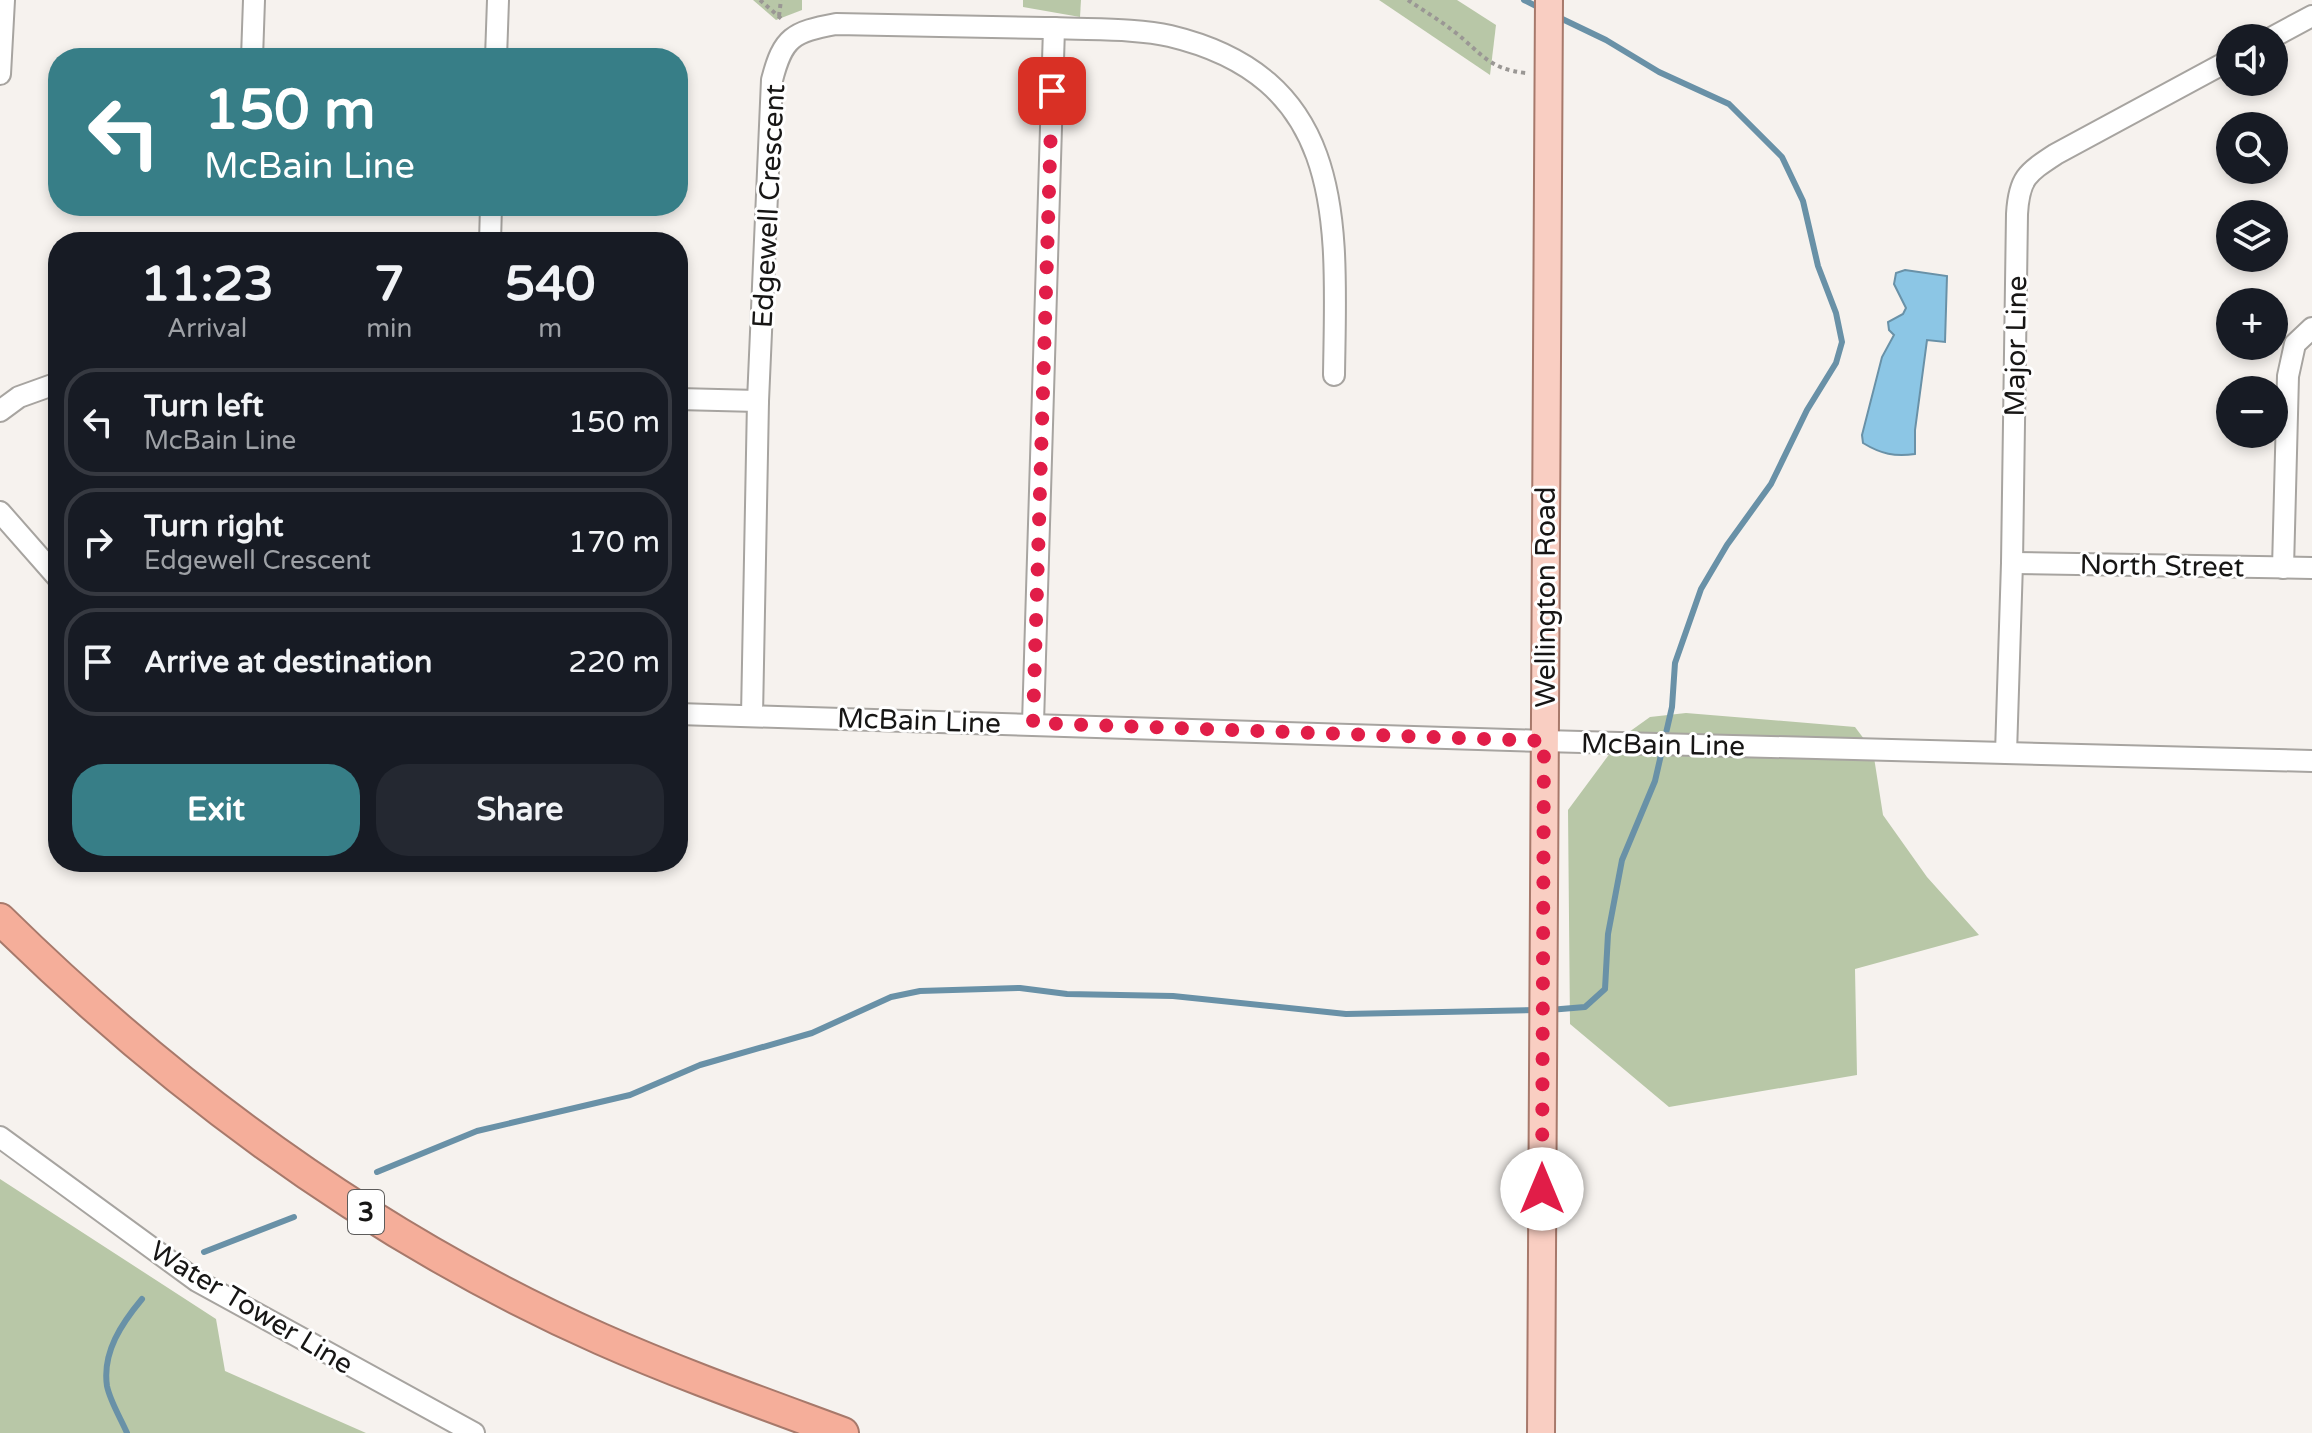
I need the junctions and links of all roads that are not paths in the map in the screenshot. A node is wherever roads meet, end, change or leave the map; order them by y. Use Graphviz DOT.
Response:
graph roads {
  1 [pos="4,0"];
  2 [pos="254,0"];
  3 [pos="498,0"];
  4 [pos="1549,0"];
  5 [pos="2312,16"];
  6 [pos="1054,28"];
  7 [pos="2288,29"];
  8 [pos="252,48"];
  9 [pos="496,48"];
  10 [pos="2216,68"];
  11 [pos="0,74"];
  12 [pos="2312,328"];
  13 [pos="1334,375"];
  14 [pos="48,387"];
  15 [pos="688,399"];
  16 [pos="758,401"];
  17 [pos="0,411"];
  18 [pos="0,512"];
  19 [pos="2012,563"];
  20 [pos="48,567"];
  21 [pos="2283,568"];
  22 [pos="2312,568"];
  23 [pos="688,714"];
  24 [pos="752,716"];
  25 [pos="1033,723"];
  26 [pos="1544,741"];
  27 [pos="2006,753"];
  28 [pos="2312,761"];
  29 [pos="0,919"];
  30 [pos="0,1137"];
  31 [pos="790,1413"];
  32 [pos="474,1433"];
  33 [pos="836,1433"];
  34 [pos="843,1433"];
  35 [pos="1541,1433"];
  1 -- 11 [label="street"];
  2 -- 8 [label="street"];
  3 -- 9 [label="street"];
  4 -- 26 [label="main road, Wellington Road"];
  5 -- 7 [label="street"];
  6 -- 13 [label="street"];
  6 -- 16 [label="street, Edgewell Crescent"];
  6 -- 25 [label="street"];
  10 -- 19 [label="street, Major Line"];
  12 -- 21 [label="street"];
  14 -- 17 [label="street"];
  15 -- 16 [label="street"];
  16 -- 24 [label="street, Edgewell Crescent"];
  18 -- 20 [label="street"];
  19 -- 21 [label="street, North Street"];
  19 -- 27 [label="street, Major Line"];
  21 -- 22 [label="street, North Street"];
  23 -- 24 [label="street, McBain Line"];
  24 -- 25 [label="street, McBain Line"];
  25 -- 26 [label="street, McBain Line"];
  26 -- 27 [label="street, McBain Line"];
  26 -- 35 [label="main road, Wellington Road"];
  27 -- 28 [label="street, McBain Line"];
  29 -- 31 [label="highway, 3"];
  30 -- 32 [label="street, Water Tower Line"];
  31 -- 33 [label="highway"];
  31 -- 34 [label="highway, 3"];
}
